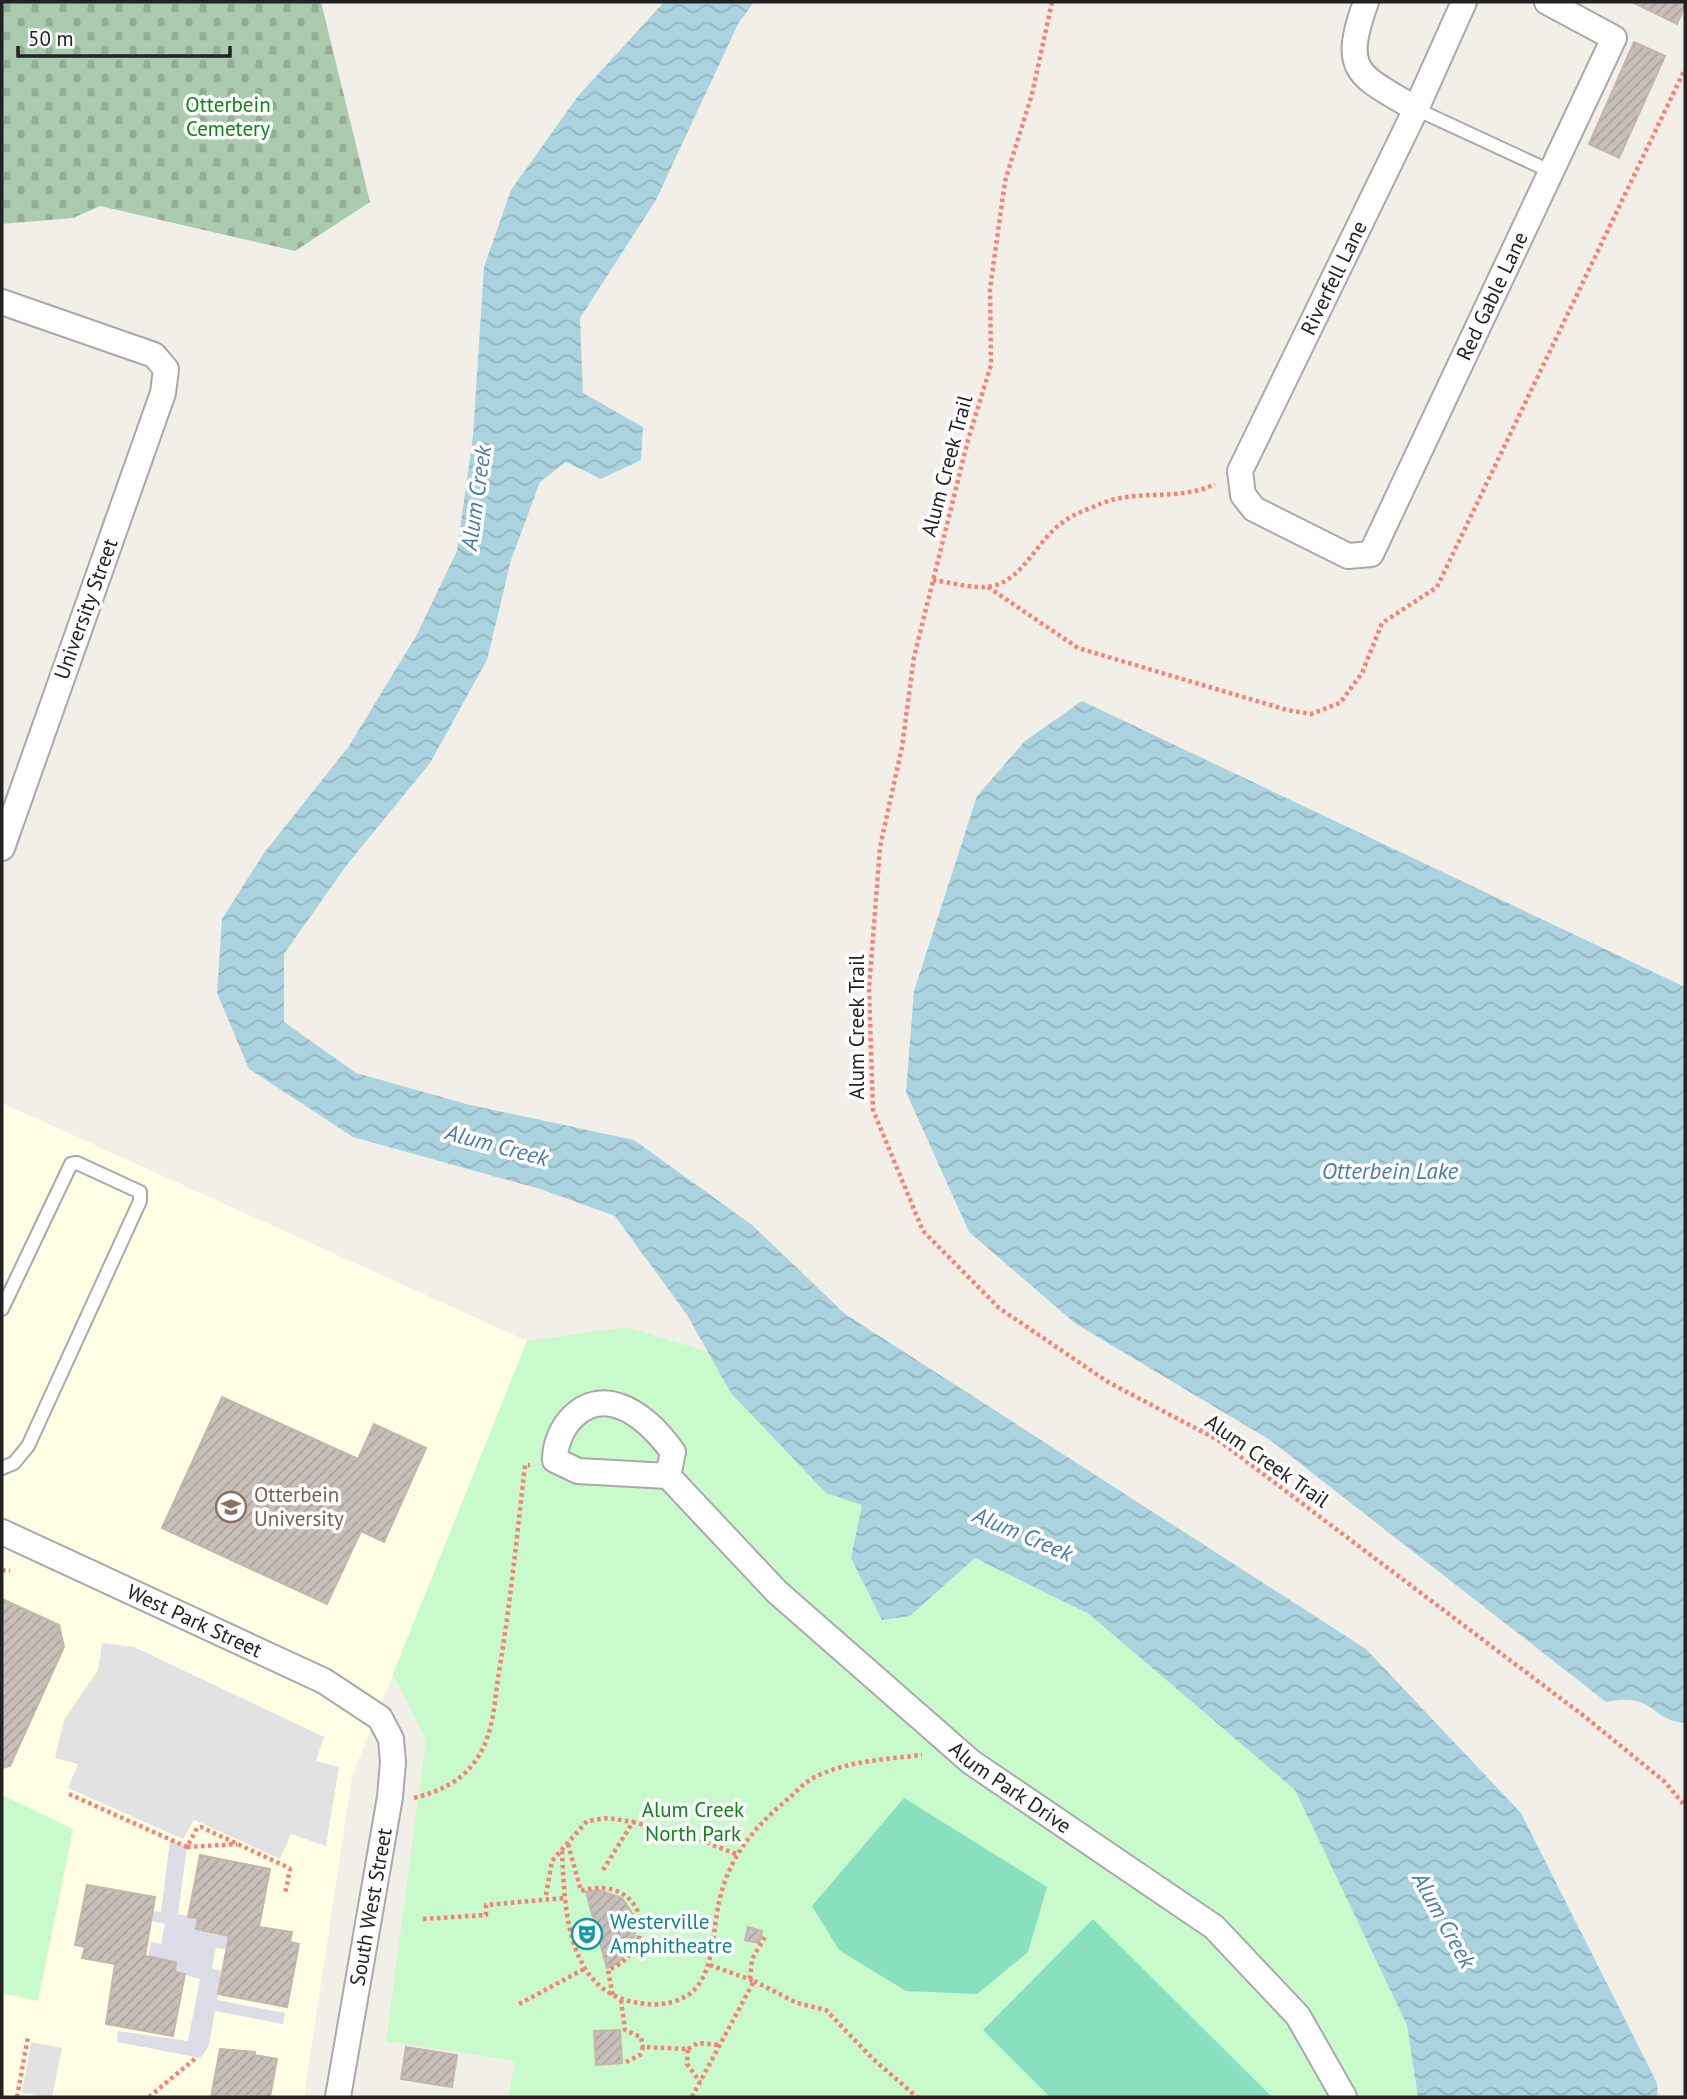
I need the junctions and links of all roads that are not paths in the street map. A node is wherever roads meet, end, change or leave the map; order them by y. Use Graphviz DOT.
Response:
graph roads {
  1 [pos="1366,2"];
  2 [pos="1464,2"];
  3 [pos="1547,2"];
  4 [pos="1416,109"];
  5 [pos="1552,172"];
  6 [pos="2,302"];
  7 [pos="1298,531"];
  8 [pos="12,787"];
  9 [pos="2,848"];
  10 [pos="2,1309"];
  11 [pos="2,1468"];
  12 [pos="668,1476"];
  13 [pos="2,1532"];
  14 [pos="380,1718"];
  15 [pos="338,2097"];
  16 [pos="1344,2097"];
  1 -- 4 [label="street"];
  2 -- 4 [label="street, Riverfell Lane"];
  3 -- 5 [label="street, Red Gable Lane"];
  4 -- 5 [label="lane"];
  4 -- 7 [label="street, Riverfell Lane"];
  5 -- 7 [label="street, Red Gable Lane"];
  6 -- 8 [label="street, University Street"];
  8 -- 9 [label="street, University Street"];
  10 -- 11 [label="lane"];
  12 -- 12 [label="street"];
  12 -- 16 [label="street, Alum Park Drive"];
  13 -- 14 [label="street, West Park Street"];
  14 -- 15 [label="street, South West Street"];
}
